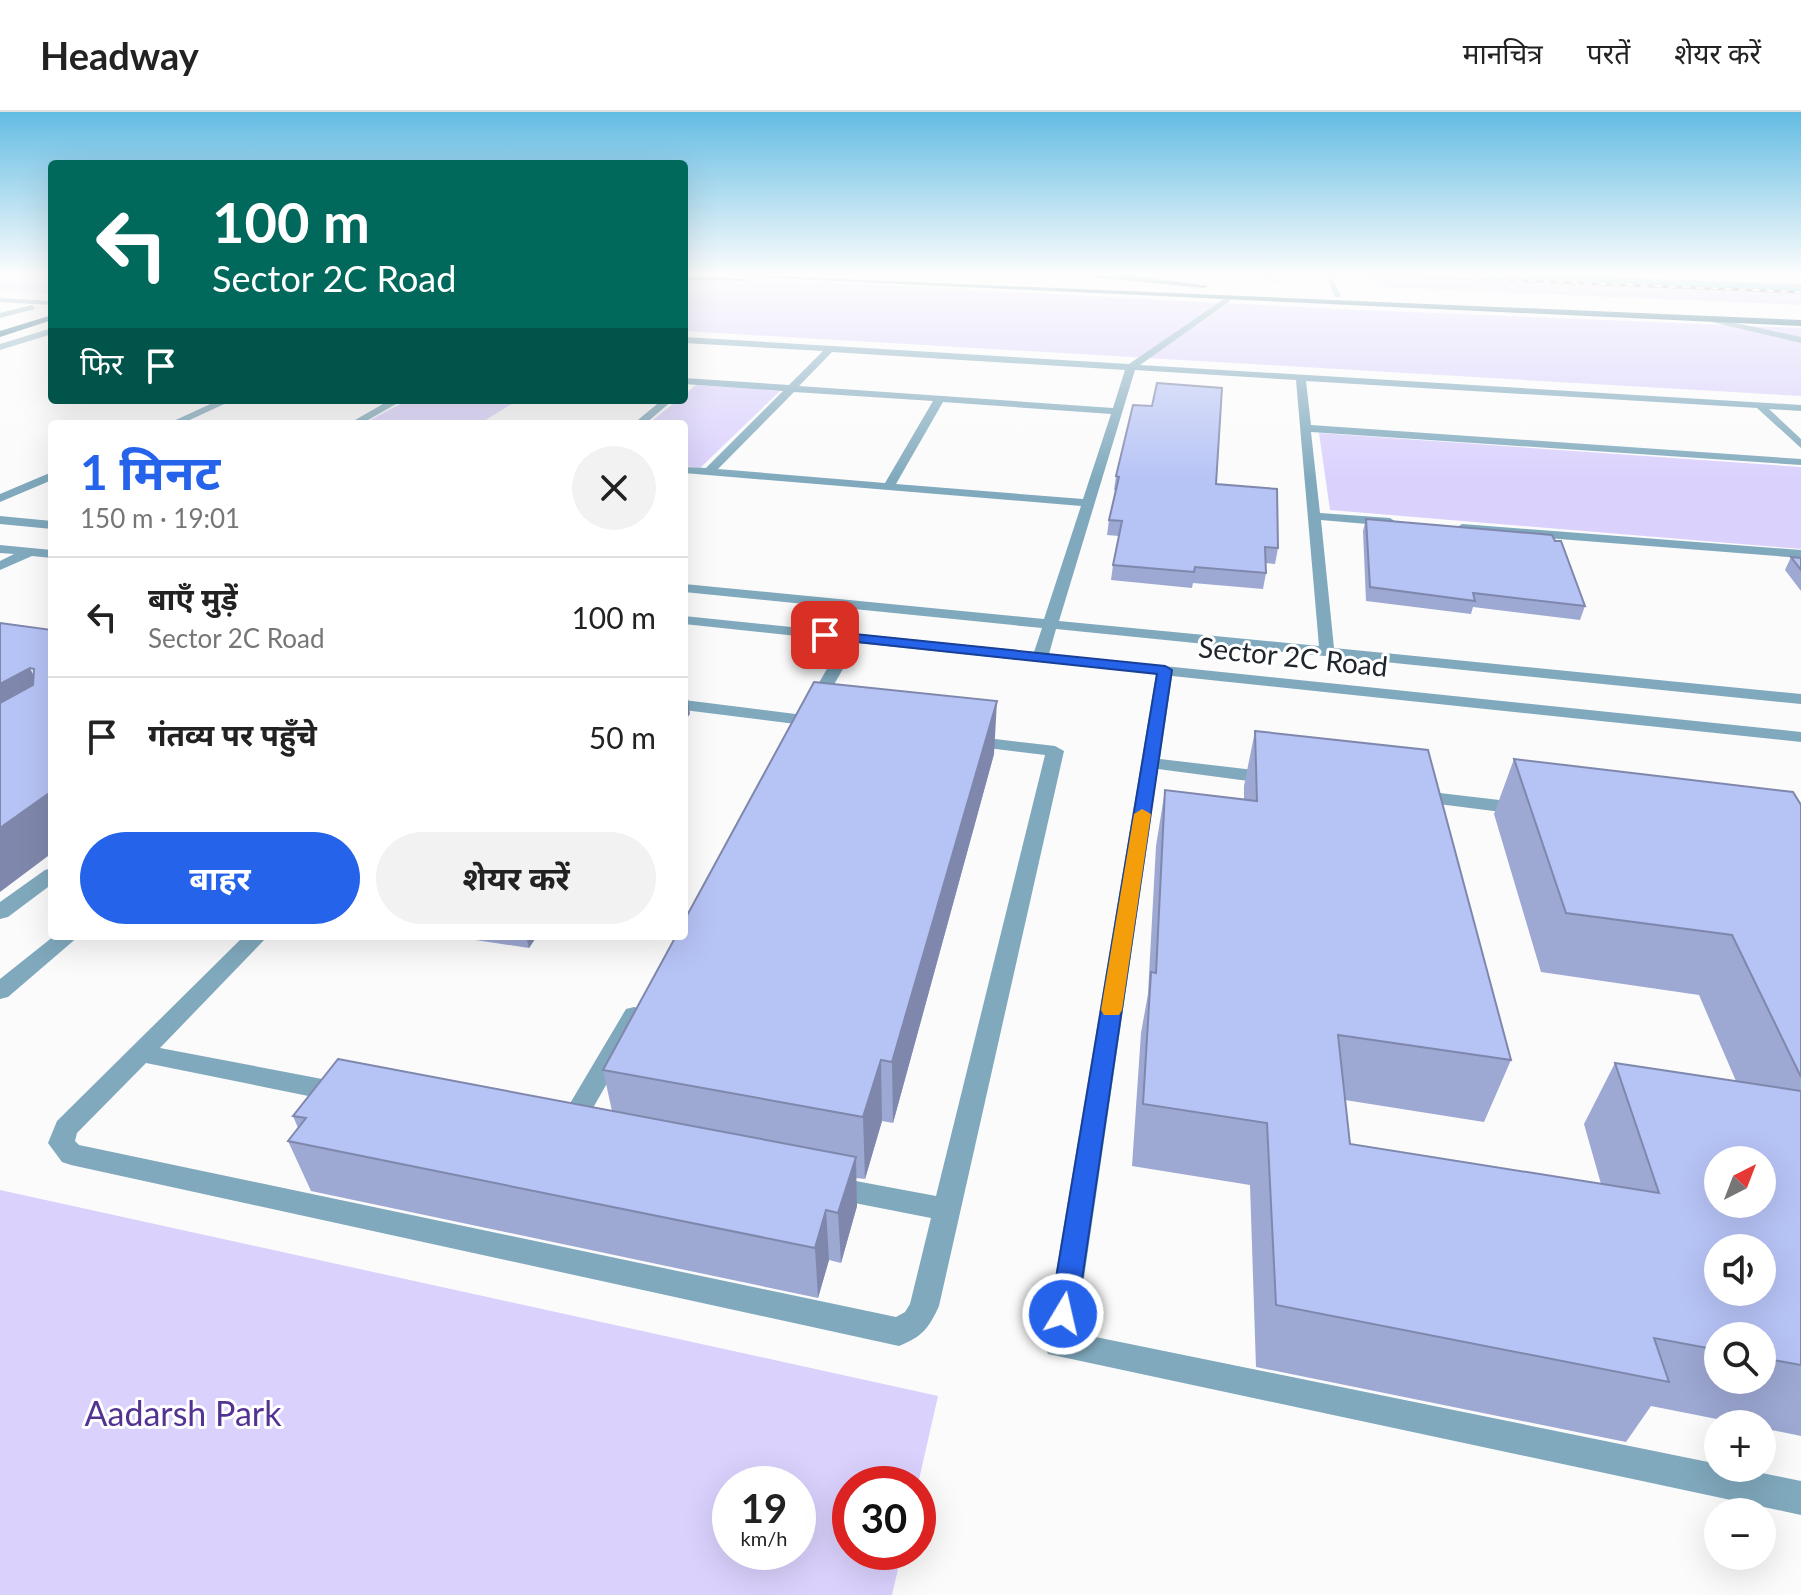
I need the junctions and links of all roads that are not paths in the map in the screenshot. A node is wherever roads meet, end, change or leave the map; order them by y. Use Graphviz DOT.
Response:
graph roads {
  1 [pos="736,343"];
  2 [pos="1161,343"];
  3 [pos="830,349"];
  4 [pos="1131,367"];
  5 [pos="1301,378"];
  6 [pos="688,383"];
  7 [pos="792,388"];
  8 [pos="940,398"];
  9 [pos="219,404"];
  10 [pos="390,404"];
  11 [pos="663,404"];
  12 [pos="1760,406"];
  13 [pos="1801,408"];
  14 [pos="1118,411"];
  15 [pos="181,420"];
  16 [pos="360,420"];
  17 [pos="643,420"];
  18 [pos="1305,428"];
  19 [pos="1801,445"];
  20 [pos="1801,462"];
  21 [pos="688,470"];
  22 [pos="709,472"];
  23 [pos="48,478"];
  24 [pos="888,487"];
  25 [pos="0,498"];
  26 [pos="1088,503"];
  27 [pos="1314,516"];
  28 [pos="0,520"];
  29 [pos="1408,523"];
  30 [pos="48,525"];
  31 [pos="1439,526"];
  32 [pos="0,549"];
  33 [pos="30,552"];
  34 [pos="48,554"];
  35 [pos="1801,554"];
  36 [pos="0,566"];
  37 [pos="688,588"];
  38 [pos="688,620"];
  39 [pos="1050,625"];
  40 [pos="853,638"];
  41 [pos="1327,652"];
  42 [pos="1040,657"];
  43 [pos="1165,670"];
  44 [pos="1801,699"];
  45 [pos="688,706"];
  46 [pos="836,724"];
  47 [pos="801,726"];
  48 [pos="1801,737"];
  49 [pos="946,738"];
  50 [pos="1150,763"];
  51 [pos="1293,781"];
  52 [pos="1388,792"];
  53 [pos="1547,812"];
  54 [pos="48,877"];
  55 [pos="0,912"];
  56 [pos="63,940"];
  57 [pos="253,940"];
  58 [pos="649,989"];
  59 [pos="0,991"];
  60 [pos="140,1053"];
  61 [pos="375,1099"];
  62 [pos="594,1142"];
  63 [pos="809,1183"];
  64 [pos="947,1210"];
  65 [pos="1801,1498"];
  1 -- 3 [label="street"];
  2 -- 4 [label="street"];
  3 -- 4 [label="street"];
  3 -- 7 [label="street"];
  4 -- 5 [label="street"];
  4 -- 14 [label="street"];
  5 -- 12 [label="street"];
  5 -- 18 [label="street"];
  6 -- 7 [label="street"];
  7 -- 8 [label="street"];
  7 -- 22 [label="street"];
  8 -- 14 [label="street"];
  8 -- 24 [label="street"];
  9 -- 15 [label="street"];
  10 -- 16 [label="street"];
  11 -- 17 [label="street"];
  12 -- 13 [label="street"];
  12 -- 19 [label="street"];
  14 -- 26 [label="street"];
  18 -- 20 [label="street"];
  18 -- 27 [label="street"];
  21 -- 22 [label="street"];
  22 -- 24 [label="street"];
  23 -- 25 [label="street"];
  24 -- 26 [label="street"];
  26 -- 39 [label="street"];
  27 -- 29 [label="street"];
  27 -- 41 [label="street"];
  28 -- 30 [label="street"];
  31 -- 35 [label="street"];
  32 -- 33 [label="street"];
  33 -- 34 [label="street"];
  33 -- 36 [label="street"];
  37 -- 39 [label="street, Sector 2C Road"];
  38 -- 40 [label="street, Sector 2C Road"];
  39 -- 41 [label="street, Sector 2C Road"];
  39 -- 42 [label="street"];
  40 -- 42 [label="street, Sector 2C Road"];
  40 -- 47 [label="street"];
  41 -- 44 [label="street, Sector 2C Road"];
  42 -- 43 [label="street, Sector 2C Road"];
  43 -- 48 [label="street, Sector 2C Road"];
  43 -- 50 [label="street"];
  45 -- 47 [label="street"];
  46 -- 47 [label="street"];
  49 -- 64 [label="street"];
  50 -- 51 [label="street"];
  50 -- 65 [label="street"];
  52 -- 53 [label="street"];
  54 -- 55 [label="street"];
  56 -- 59 [label="street"];
  57 -- 60 [label="street"];
  58 -- 62 [label="street"];
  60 -- 61 [label="street"];
  60 -- 64 [label="street"];
  63 -- 64 [label="street"];
}
